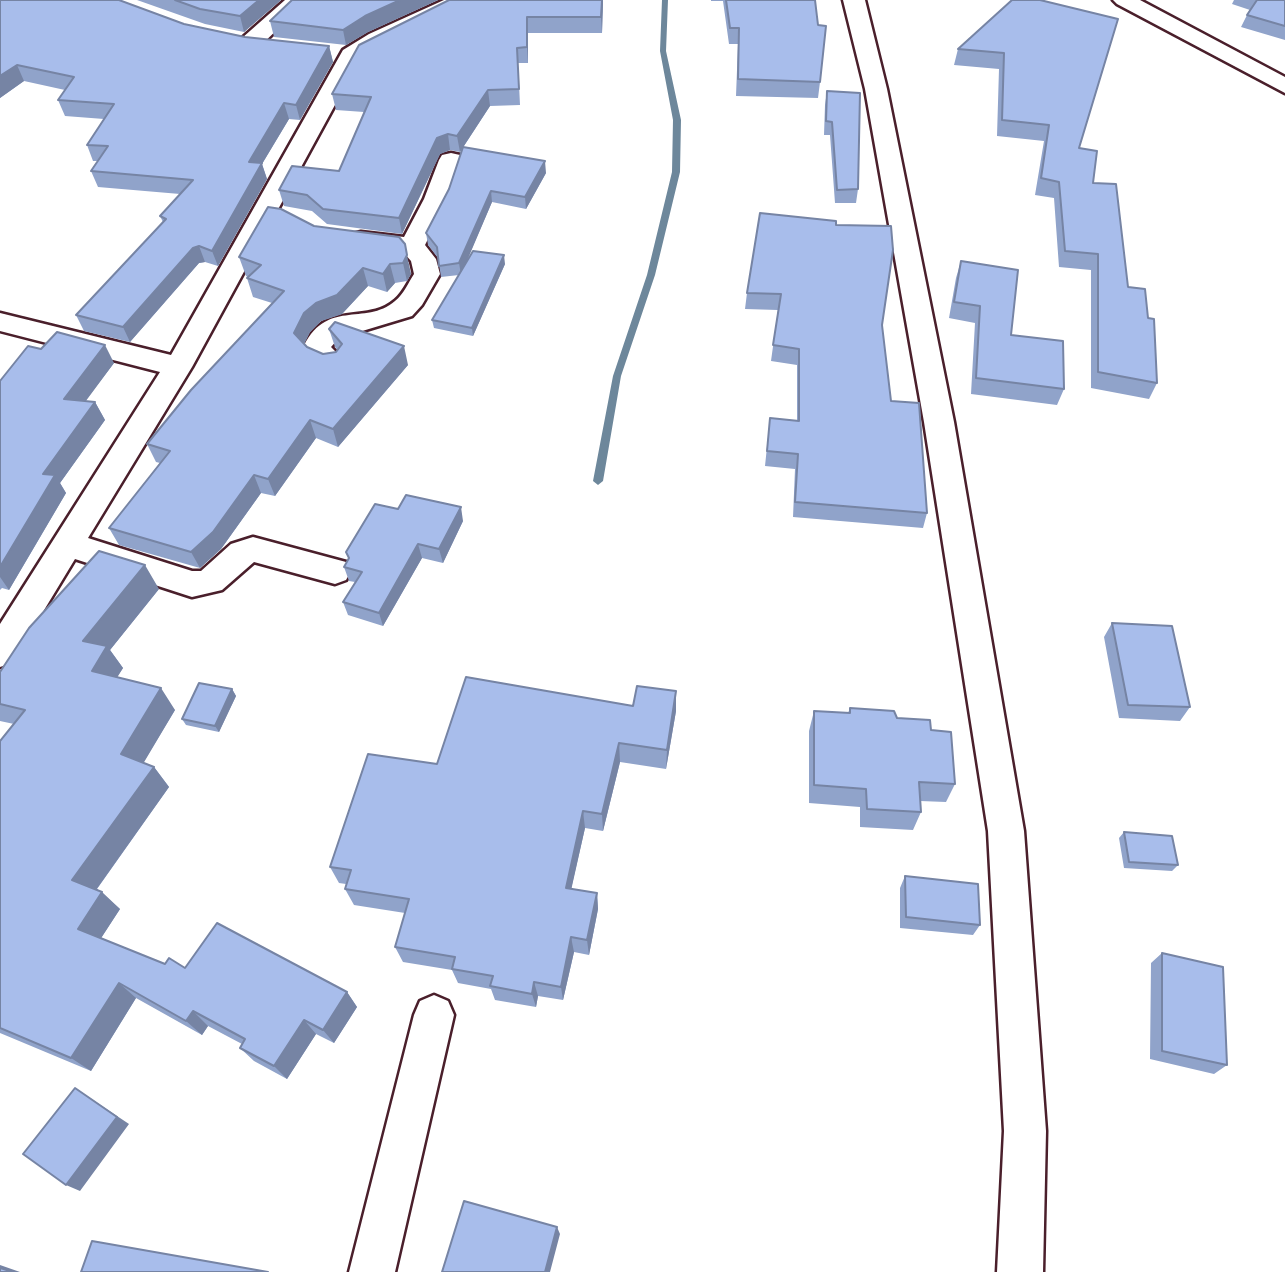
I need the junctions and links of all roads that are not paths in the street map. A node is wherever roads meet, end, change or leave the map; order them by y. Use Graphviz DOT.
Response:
graph roads {
  1 [pos="297,0"];
  2 [pos="461,0"];
  3 [pos="854,0"];
  4 [pos="1124,0"];
  5 [pos="224,37"];
  6 [pos="250,43"];
  7 [pos="279,47"];
  8 [pos="1285,86"];
  9 [pos="451,160"];
  10 [pos="264,215"];
  11 [pos="293,217"];
  12 [pos="333,236"];
  13 [pos="412,246"];
  14 [pos="0,322"];
  15 [pos="331,361"];
  16 [pos="178,367"];
  17 [pos="68,544"];
  18 [pos="335,571"];
  19 [pos="0,653"];
  20 [pos="434,1015"];
  21 [pos="372,1272"];
  22 [pos="1020,1272"];
  1 -- 6 [label="street"];
  2 -- 10 [label="street"];
  3 -- 22 [label="street"];
  4 -- 8 [label="street"];
  5 -- 6 [label="street"];
  6 -- 7 [label="street"];
  9 -- 13 [label="street"];
  10 -- 11 [label="street"];
  10 -- 16 [label="street"];
  12 -- 13 [label="street"];
  13 -- 15 [label="street"];
  14 -- 16 [label="street"];
  16 -- 17 [label="street"];
  17 -- 18 [label="street"];
  17 -- 19 [label="street"];
  20 -- 21 [label="street"];
}
